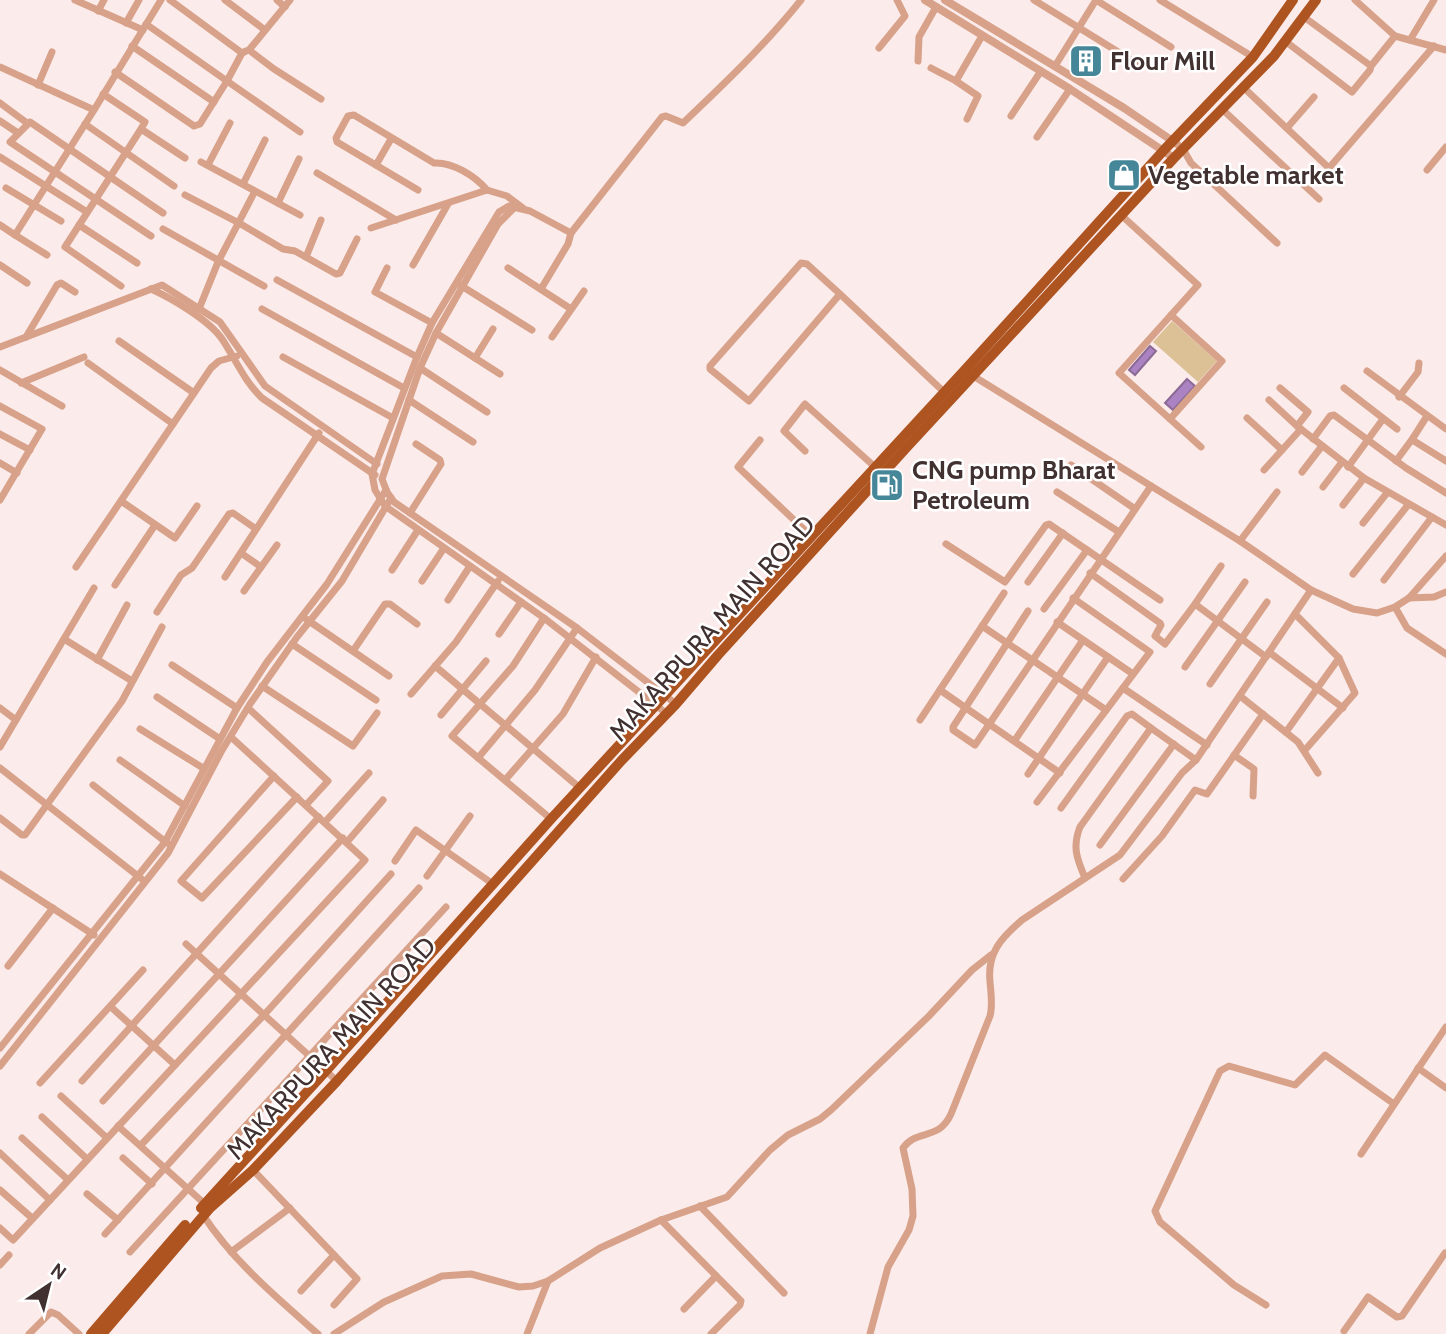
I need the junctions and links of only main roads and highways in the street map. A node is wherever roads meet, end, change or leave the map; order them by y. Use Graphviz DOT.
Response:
graph roads {
  1 [pos="1293,0"];
  2 [pos="1315,0"];
  3 [pos="969,374"];
  4 [pos="206,1209"];
  5 [pos="139,1284"];
  6 [pos="91,1334"];
  7 [pos="102,1334"];
  1 -- 3 [label="highway, MAKARPURA MAIN ROAD"];
  2 -- 3 [label="highway, MAKARPURA MAIN ROAD"];
  3 -- 4 [label="highway, MAKARPURA MAIN ROAD"];
  3 -- 4 [label="highway, MAKARPURA MAIN ROAD"];
  4 -- 5 [label="highway, MAKARPURA MAIN ROAD"];
  5 -- 6 [label="highway"];
  5 -- 7 [label="highway"];
}
